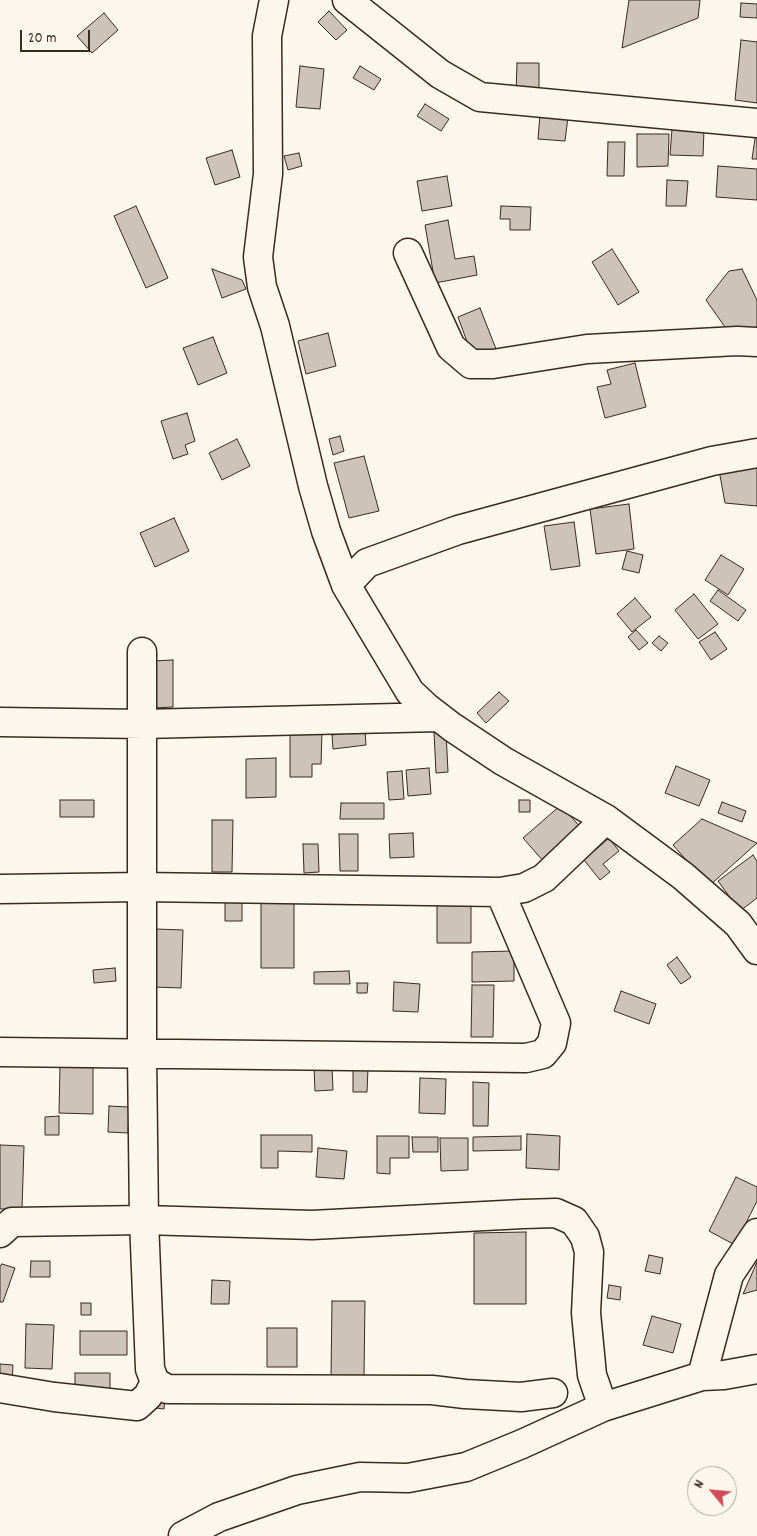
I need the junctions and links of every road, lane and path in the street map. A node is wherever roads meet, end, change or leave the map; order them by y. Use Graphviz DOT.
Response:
graph roads {
  1 [pos="274,0"];
  2 [pos="347,0"];
  3 [pos="757,123"];
  4 [pos="408,253"];
  5 [pos="757,342"];
  6 [pos="757,452"];
  7 [pos="346,585"];
  8 [pos="142,652"];
  9 [pos="439,717"];
  10 [pos="0,722"];
  11 [pos="143,724"];
  12 [pos="606,819"];
  13 [pos="142,886"];
  14 [pos="0,889"];
  15 [pos="500,892"];
  16 [pos="757,950"];
  17 [pos="0,1052"];
  18 [pos="142,1054"];
  19 [pos="144,1220"];
  20 [pos="4,1226"];
  21 [pos="757,1233"];
  22 [pos="757,1369"];
  23 [pos="702,1376"];
  24 [pos="155,1382"];
  25 [pos="0,1388"];
  26 [pos="553,1393"];
  27 [pos="603,1407"];
  28 [pos="183,1536"];
  1 -- 7 [label="street"];
  2 -- 3 [label="street"];
  4 -- 5 [label="street"];
  6 -- 7 [label="street"];
  7 -- 9 [label="street"];
  8 -- 11 [label="street"];
  9 -- 11 [label="street"];
  9 -- 12 [label="street"];
  10 -- 11 [label="street"];
  11 -- 13 [label="street"];
  12 -- 15 [label="street"];
  12 -- 16 [label="street"];
  13 -- 14 [label="street"];
  13 -- 15 [label="street"];
  13 -- 18 [label="street"];
  15 -- 18 [label="street"];
  17 -- 18 [label="street"];
  18 -- 19 [label="street"];
  19 -- 20 [label="street"];
  19 -- 24 [label="street"];
  19 -- 27 [label="street"];
  21 -- 23 [label="street"];
  22 -- 23 [label="street"];
  23 -- 27 [label="street"];
  24 -- 25 [label="street"];
  24 -- 26 [label="street"];
  27 -- 28 [label="street"];
}
